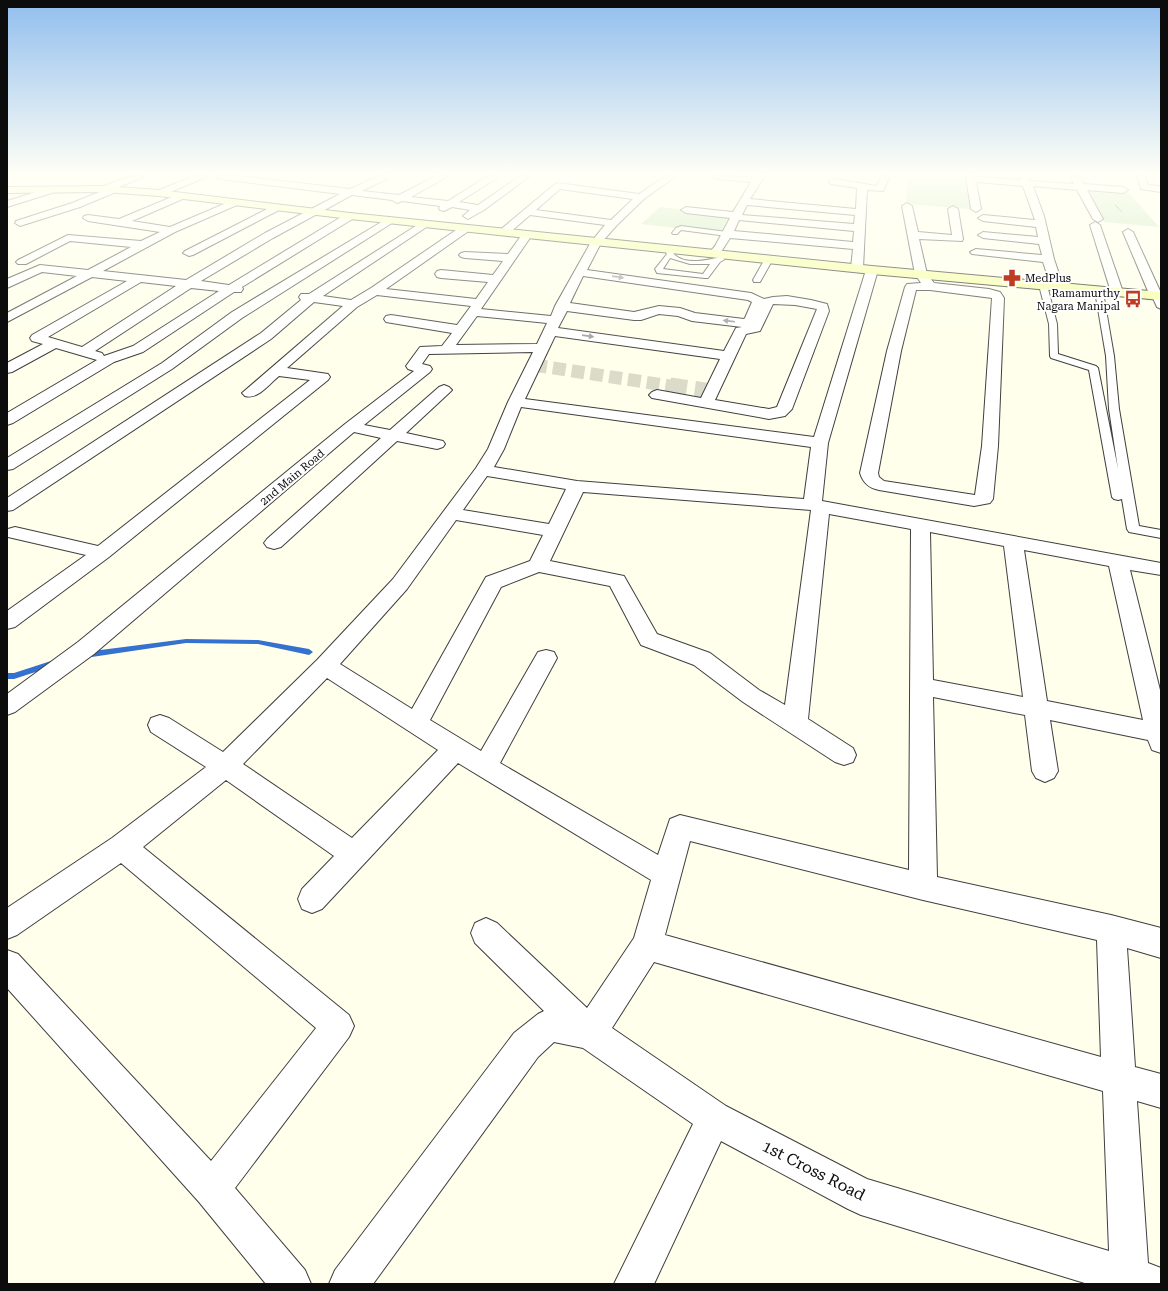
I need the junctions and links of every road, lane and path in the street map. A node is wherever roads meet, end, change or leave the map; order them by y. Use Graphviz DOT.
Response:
graph roads {
  1 [pos="160,236"];
  2 [pos="217,236"];
  3 [pos="268,236"];
  4 [pos="317,236"];
  5 [pos="362,236"];
  6 [pos="403,236"];
  7 [pos="454,236"];
  8 [pos="526,236"];
  9 [pos="539,236"];
  10 [pos="601,236"];
  11 [pos="725,236"];
  12 [pos="751,236"];
  13 [pos="859,236"];
  14 [pos="913,236"];
  15 [pos="927,236"];
  16 [pos="958,236"];
  17 [pos="995,236"];
  18 [pos="1042,236"];
  19 [pos="1100,236"];
  20 [pos="1130,236"];
  21 [pos="1043,241"];
  22 [pos="596,242"];
  23 [pos="144,245"];
  24 [pos="858,246"];
  25 [pos="669,252"];
  26 [pos="976,252"];
  27 [pos="189,253"];
  28 [pos="464,255"];
  29 [pos="719,256"];
  30 [pos="510,258"];
  31 [pos="769,259"];
  32 [pos="1048,259"];
  33 [pos="22,262"];
  34 [pos="857,268"];
  35 [pos="872,270"];
  36 [pos="579,272"];
  37 [pos="92,273"];
  38 [pos="441,274"];
  39 [pos="921,274"];
  40 [pos="140,278"];
  41 [pos="496,280"];
  42 [pos="757,280"];
  43 [pos="188,283"];
  44 [pos="7,284"];
  45 [pos="1043,285"];
  46 [pos="930,286"];
  47 [pos="1057,286"];
  48 [pos="232,288"];
  49 [pos="375,291"];
  50 [pos="1112,291"];
  51 [pos="273,293"];
  52 [pos="312,298"];
  53 [pos="1159,300"];
  54 [pos="352,304"];
  55 [pos="477,308"];
  56 [pos="7,318"];
  57 [pos="391,320"];
  58 [pos="552,326"];
  59 [pos="460,330"];
  60 [pos="55,343"];
  61 [pos="447,349"];
  62 [pos="84,352"];
  63 [pos="728,356"];
  64 [pos="109,359"];
  65 [pos="7,369"];
  66 [pos="275,371"];
  67 [pos="444,390"];
  68 [pos="250,393"];
  69 [pos="657,395"];
  70 [pos="516,402"];
  71 [pos="706,403"];
  72 [pos="7,420"];
  73 [pos="351,428"];
  74 [pos="394,436"];
  75 [pos="820,443"];
  76 [pos="437,444"];
  77 [pos="7,465"];
  78 [pos="483,470"];
  79 [pos="577,486"];
  80 [pos="7,506"];
  81 [pos="816,506"];
  82 [pos="451,514"];
  83 [pos="1122,516"];
  84 [pos="920,525"];
  85 [pos="555,530"];
  86 [pos="15,533"];
  87 [pos="1161,534"];
  88 [pos="1013,542"];
  89 [pos="274,543"];
  90 [pos="102,553"];
  91 [pos="1118,561"];
  92 [pos="538,565"];
  93 [pos="1161,569"];
  94 [pos="10,616"];
  95 [pos="546,658"];
  96 [pos="325,666"];
  97 [pos="921,686"];
  98 [pos="7,706"];
  99 [pos="1036,709"];
  100 [pos="795,722"];
  101 [pos="416,724"];
  102 [pos="160,725"];
  103 [pos="1160,738"];
  104 [pos="456,748"];
  105 [pos="844,756"];
  106 [pos="225,766"];
  107 [pos="485,768"];
  108 [pos="1045,771"];
  109 [pos="122,847"];
  110 [pos="354,854"];
  111 [pos="667,875"];
  112 [pos="923,887"];
  113 [pos="312,899"];
  114 [pos="7,925"];
  115 [pos="1111,929"];
  116 [pos="486,933"];
  117 [pos="1161,942"];
  118 [pos="647,945"];
  119 [pos="7,965"];
  120 [pos="590,1033"];
  121 [pos="1120,1080"];
  122 [pos="1161,1091"];
  123 [pos="714,1118"];
  124 [pos="212,1190"];
  125 [pos="1138,1282"];
  126 [pos="291,1284"];
  127 [pos="349,1284"];
  128 [pos="634,1284"];
  1 -- 23 [label="street"];
  2 -- 27 [label="street"];
  3 -- 43 [label="street"];
  4 -- 48 [label="street"];
  5 -- 51 [label="street"];
  6 -- 52 [label="street"];
  7 -- 49 [label="street"];
  8 -- 30 [label="street"];
  9 -- 22 [label="main road"];
  10 -- 22 [label="street"];
  11 -- 29 [label="street"];
  12 -- 24 [label="street"];
  13 -- 24 [label="street"];
  14 -- 39 [label="street"];
  15 -- 16 [label="street"];
  17 -- 21 [label="street"];
  18 -- 21 [label="street"];
  19 -- 50 [label="street"];
  20 -- 53 [label="street"];
  21 -- 32 [label="street"];
  22 -- 25 [label="main road"];
  22 -- 36 [label="street"];
  23 -- 33 [label="street"];
  23 -- 37 [label="street"];
  24 -- 34 [label="street"];
  25 -- 29 [label="main road"];
  25 -- 29 [label="lane"];
  26 -- 32 [label="street"];
  28 -- 30 [label="street"];
  29 -- 31 [label="main road"];
  30 -- 41 [label="street"];
  31 -- 34 [label="main road"];
  31 -- 42 [label="lane"];
  32 -- 47 [label="street"];
  34 -- 35 [label="main road"];
  35 -- 39 [label="main road"];
  35 -- 75 [label="street"];
  36 -- 58 [label="street"];
  36 -- 58 [label="street, one-way"];
  37 -- 40 [label="street"];
  37 -- 44 [label="street"];
  37 -- 56 [label="street"];
  38 -- 41 [label="street"];
  39 -- 45 [label="main road"];
  39 -- 46 [label="street"];
  40 -- 43 [label="street"];
  40 -- 60 [label="street"];
  41 -- 55 [label="street"];
  43 -- 48 [label="street"];
  43 -- 62 [label="street"];
  45 -- 47 [label="main road"];
  45 -- 83 [label="lane"];
  46 -- 46 [label="street"];
  47 -- 50 [label="main road"];
  48 -- 51 [label="street"];
  48 -- 64 [label="street"];
  49 -- 54 [label="street"];
  49 -- 55 [label="street"];
  50 -- 53 [label="main road"];
  50 -- 87 [label="lane"];
  51 -- 52 [label="street"];
  51 -- 77 [label="street"];
  52 -- 54 [label="street"];
  52 -- 80 [label="street"];
  54 -- 66 [label="street"];
  55 -- 58 [label="street"];
  55 -- 59 [label="street"];
  57 -- 59 [label="street"];
  58 -- 61 [label="street"];
  58 -- 63 [label="street, one-way"];
  58 -- 70 [label="street"];
  59 -- 61 [label="street"];
  60 -- 62 [label="street"];
  60 -- 65 [label="street"];
  61 -- 73 [label="street, 2nd Main Road"];
  62 -- 64 [label="street"];
  63 -- 71 [label="street"];
  63 -- 71 [label="street"];
  64 -- 72 [label="street"];
  66 -- 68 [label="street"];
  66 -- 90 [label="street"];
  67 -- 74 [label="street"];
  69 -- 71 [label="street"];
  70 -- 75 [label="street"];
  70 -- 78 [label="street"];
  73 -- 74 [label="street"];
  73 -- 98 [label="street, 2nd Main Road"];
  74 -- 76 [label="street"];
  74 -- 89 [label="street"];
  75 -- 81 [label="street"];
  78 -- 79 [label="street"];
  78 -- 82 [label="street"];
  79 -- 81 [label="street"];
  79 -- 85 [label="street"];
  81 -- 84 [label="street"];
  81 -- 100 [label="street"];
  82 -- 85 [label="street"];
  82 -- 96 [label="street"];
  84 -- 88 [label="street"];
  84 -- 97 [label="street"];
  85 -- 92 [label="street"];
  86 -- 90 [label="street"];
  88 -- 91 [label="street"];
  88 -- 99 [label="street"];
  90 -- 94 [label="street"];
  91 -- 93 [label="street"];
  91 -- 103 [label="street"];
  92 -- 100 [label="street"];
  92 -- 101 [label="street"];
  95 -- 107 [label="street"];
  96 -- 101 [label="street"];
  96 -- 106 [label="street"];
  97 -- 99 [label="street"];
  97 -- 112 [label="street"];
  99 -- 103 [label="street"];
  99 -- 108 [label="street"];
  100 -- 105 [label="street"];
  101 -- 104 [label="street"];
  102 -- 106 [label="street"];
  104 -- 107 [label="street"];
  104 -- 110 [label="street"];
  106 -- 109 [label="street"];
  106 -- 110 [label="street"];
  107 -- 111 [label="street"];
  109 -- 114 [label="street"];
  109 -- 124 [label="street"];
  110 -- 113 [label="street"];
  111 -- 112 [label="street"];
  111 -- 118 [label="street"];
  112 -- 115 [label="street"];
  115 -- 117 [label="street"];
  115 -- 121 [label="street"];
  116 -- 120 [label="street"];
  118 -- 120 [label="street"];
  118 -- 121 [label="street"];
  119 -- 124 [label="street"];
  120 -- 123 [label="street, 1st Cross Road"];
  120 -- 127 [label="street"];
  121 -- 122 [label="street"];
  121 -- 125 [label="street"];
  123 -- 125 [label="street, 1st Cross Road"];
  123 -- 128 [label="street"];
  124 -- 126 [label="street"];
}
